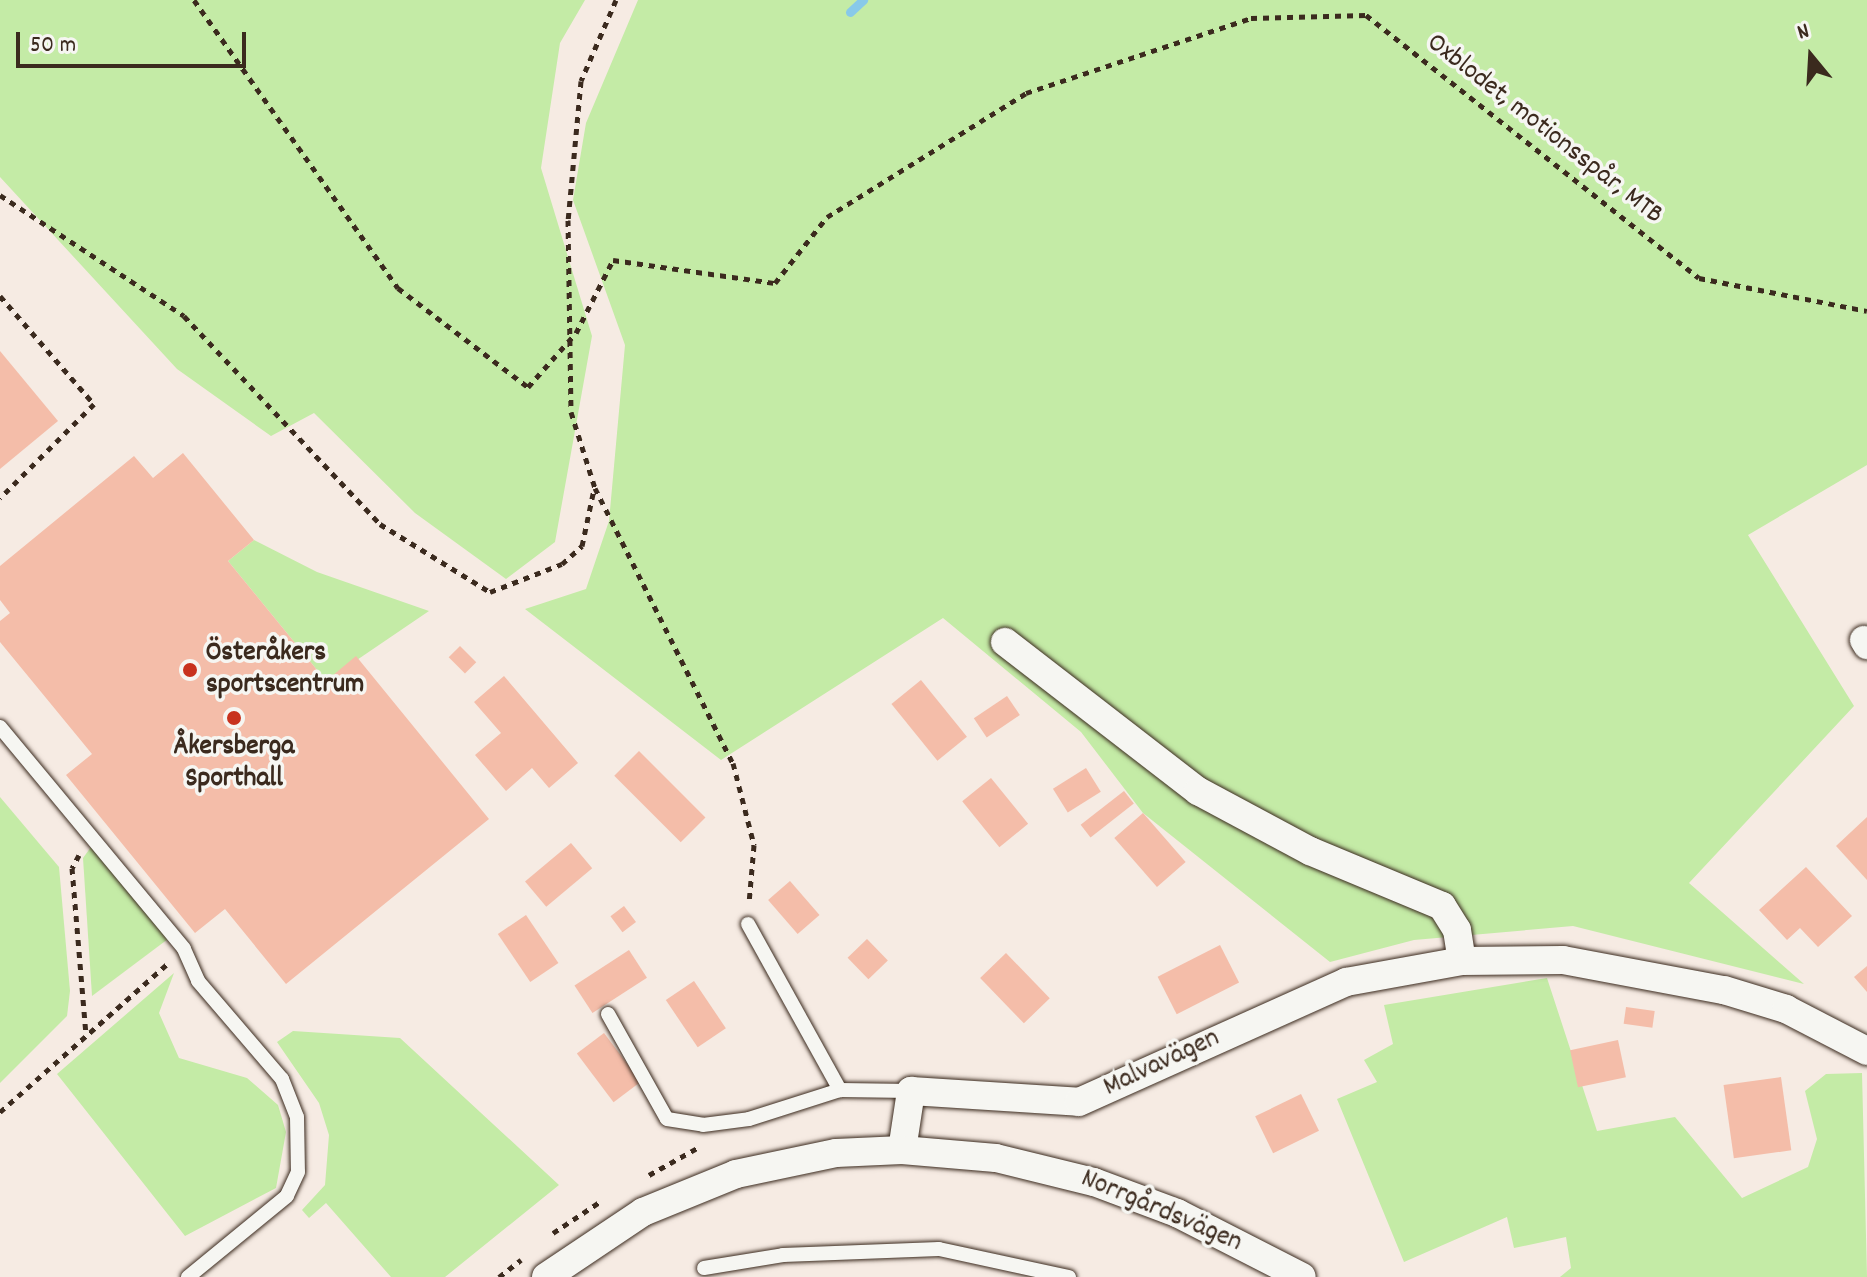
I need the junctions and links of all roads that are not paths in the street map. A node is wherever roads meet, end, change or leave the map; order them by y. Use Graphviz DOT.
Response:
graph roads {
  1 [pos="1005,642"];
  2 [pos="0,727"];
  3 [pos="748,924"];
  4 [pos="1462,961"];
  5 [pos="608,1014"];
  6 [pos="1867,1051"];
  7 [pos="840,1090"];
  8 [pos="911,1091"];
  9 [pos="902,1150"];
  10 [pos="704,1268"];
  11 [pos="188,1277"];
  12 [pos="546,1277"];
  13 [pos="1069,1277"];
  14 [pos="1302,1277"];
  1 -- 4 [label="street"];
  2 -- 11 [label="lane"];
  3 -- 7 [label="lane"];
  4 -- 6 [label="street, Malvavägen"];
  4 -- 8 [label="street, Malvavägen"];
  5 -- 7 [label="lane"];
  7 -- 8 [label="lane"];
  8 -- 9 [label="street"];
  9 -- 12 [label="street, Norrgårdsvägen"];
  9 -- 14 [label="street, Norrgårdsvägen"];
  10 -- 13 [label="lane"];
}
